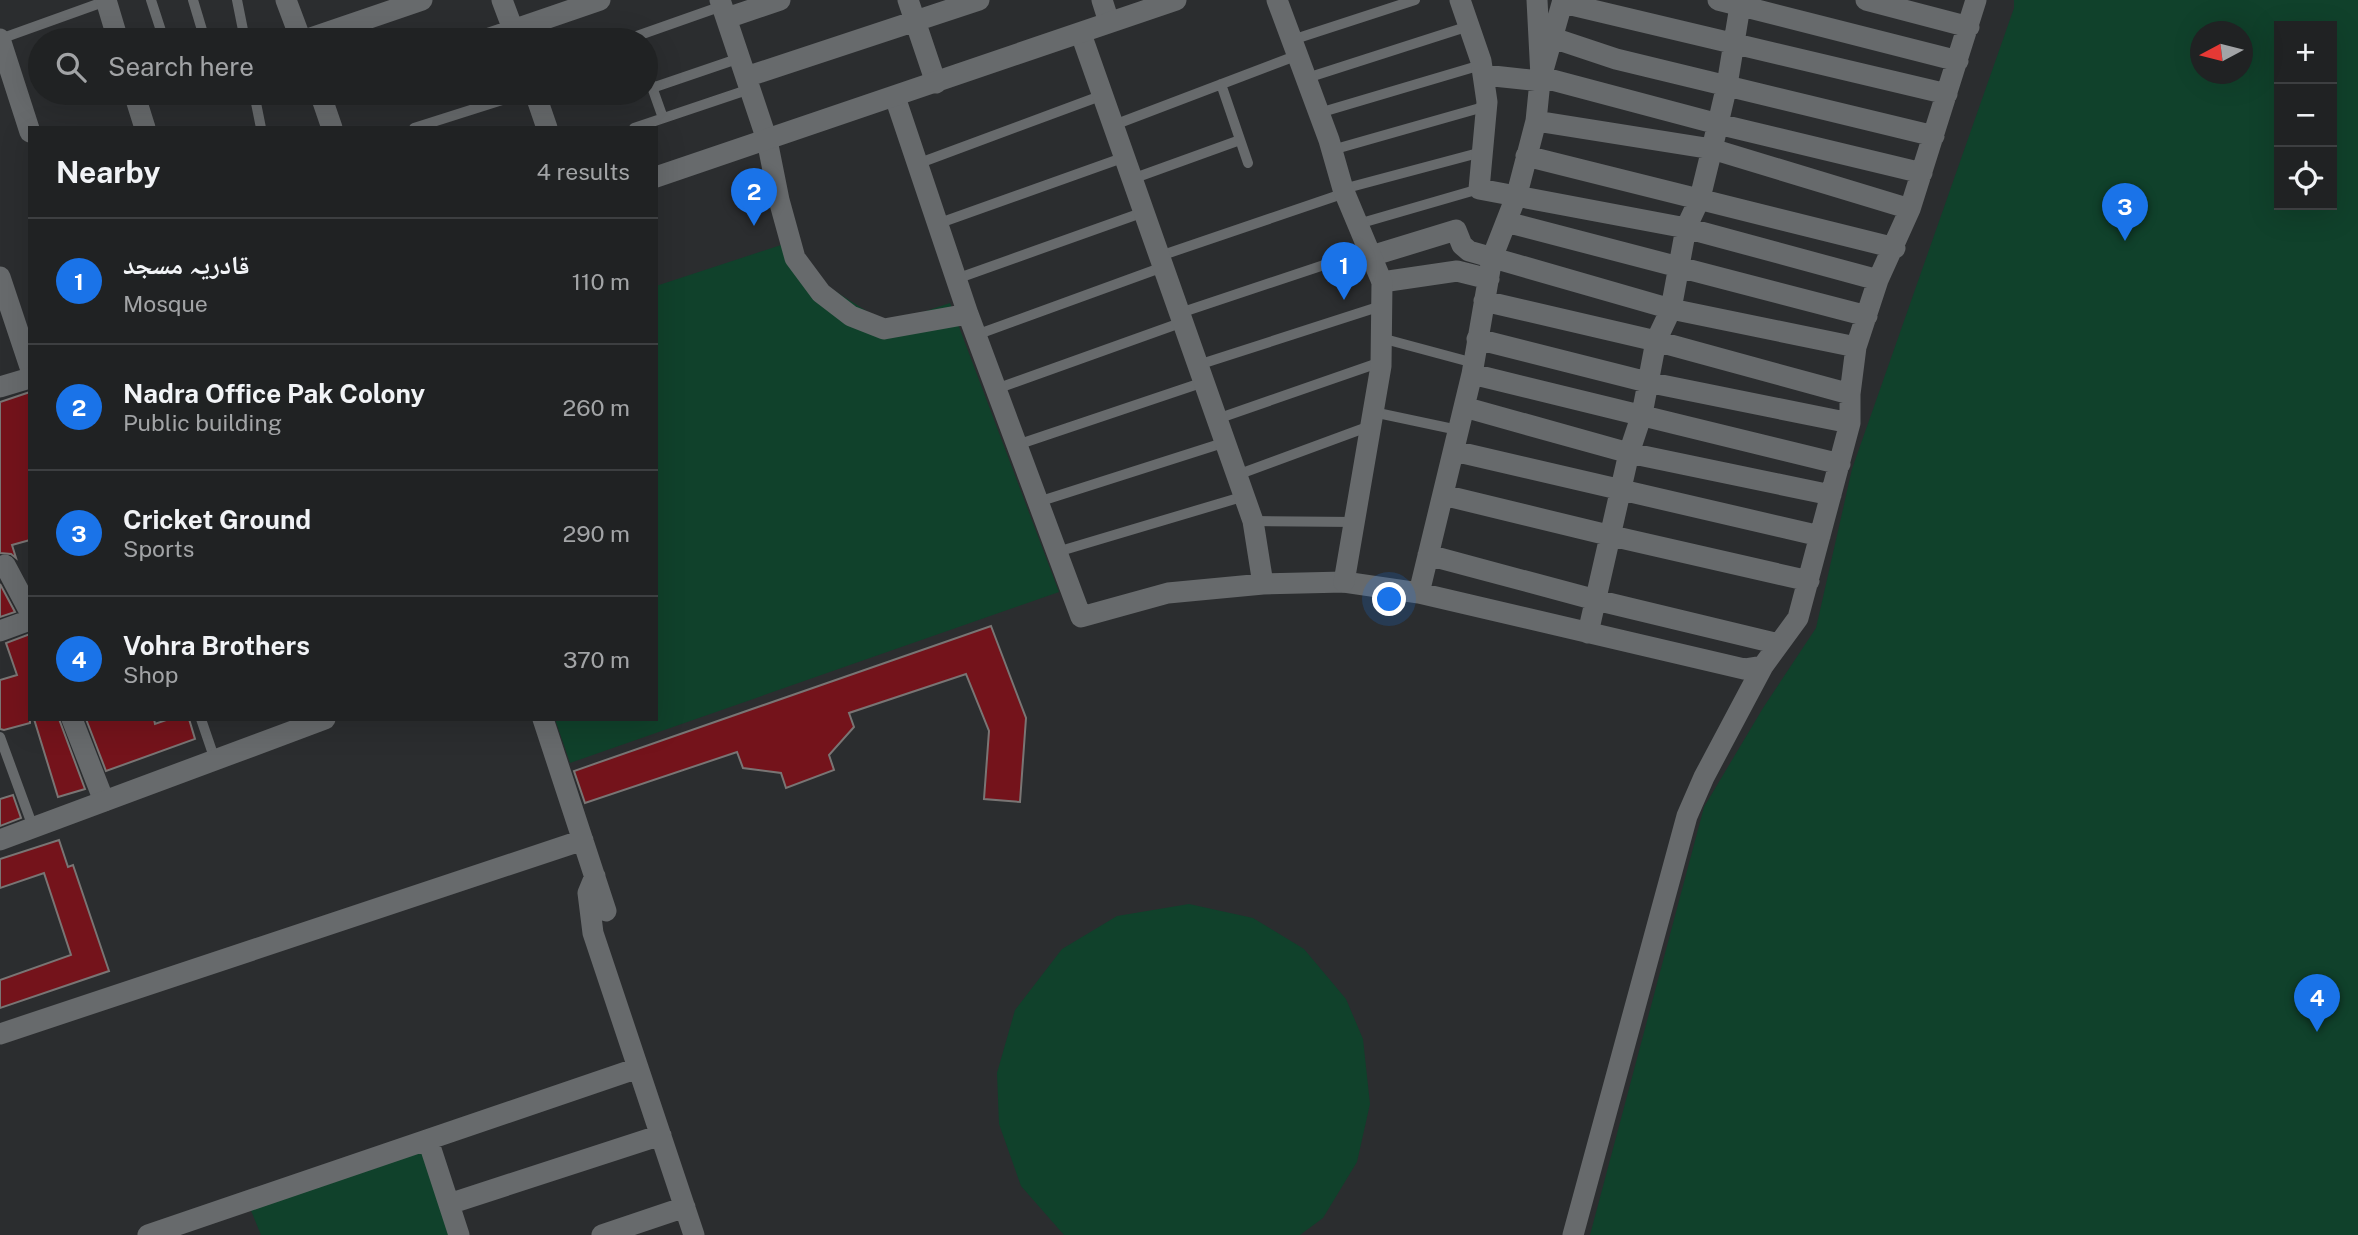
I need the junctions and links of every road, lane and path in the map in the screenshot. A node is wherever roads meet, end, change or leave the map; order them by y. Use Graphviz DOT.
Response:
graph roads {
  1 [pos="106,0"];
  2 [pos="151,0"];
  3 [pos="193,0"];
  4 [pos="237,0"];
  5 [pos="286,0"];
  6 [pos="422,0"];
  7 [pos="502,0"];
  8 [pos="600,0"];
  9 [pos="780,0"];
  10 [pos="908,0"];
  11 [pos="979,0"];
  12 [pos="1102,0"];
  13 [pos="1176,0"];
  14 [pos="1415,0"];
  15 [pos="1460,0"];
  16 [pos="1537,0"];
  17 [pos="1718,0"];
  18 [pos="1866,0"];
  19 [pos="1976,0"];
  20 [pos="1280,1"];
  21 [pos="1563,1"];
  22 [pos="1741,3"];
  23 [pos="723,8"];
  24 [pos="915,22"];
  25 [pos="1109,22"];
  26 [pos="1469,26"];
  27 [pos="1969,27"];
  28 [pos="30,28"];
  29 [pos="114,28"];
  30 [pos="160,28"];
  31 [pos="201,28"];
  32 [pos="243,28"];
  33 [pos="298,28"];
  34 [pos="339,28"];
  35 [pos="512,28"];
  36 [pos="532,28"];
  37 [pos="28,29"];
  38 [pos="658,29"];
  39 [pos="1081,34"];
  40 [pos="1553,38"];
  41 [pos="0,39"];
  42 [pos="1732,43"];
  43 [pos="1295,47"];
  44 [pos="1958,61"];
  45 [pos="1483,70"];
  46 [pos="745,75"];
  47 [pos="1307,78"];
  48 [pos="1541,79"];
  49 [pos="936,83"];
  50 [pos="1221,84"];
  51 [pos="1727,85"];
  52 [pos="658,87"];
  53 [pos="1947,94"];
  54 [pos="1103,95"];
  55 [pos="895,97"];
  56 [pos="658,104"];
  57 [pos="138,105"];
  58 [pos="256,105"];
  59 [pos="327,105"];
  60 [pos="486,105"];
  61 [pos="539,105"];
  62 [pos="1487,106"];
  63 [pos="1319,113"];
  64 [pos="663,118"];
  65 [pos="1535,121"];
  66 [pos="1718,124"];
  67 [pos="1114,125"];
  68 [pos="28,126"];
  69 [pos="144,126"];
  70 [pos="261,126"];
  71 [pos="332,126"];
  72 [pos="420,126"];
  73 [pos="546,126"];
  74 [pos="640,126"];
  75 [pos="1934,136"];
  76 [pos="767,140"];
  77 [pos="1240,140"];
  78 [pos="1712,149"];
  79 [pos="1332,150"];
  80 [pos="1482,152"];
  81 [pos="1526,156"];
  82 [pos="1125,157"];
  83 [pos="1248,163"];
  84 [pos="917,164"];
  85 [pos="1922,173"];
  86 [pos="658,176"];
  87 [pos="1132,179"];
  88 [pos="1479,189"];
  89 [pos="1344,191"];
  90 [pos="1517,194"];
  91 [pos="1700,198"];
  92 [pos="1910,209"];
  93 [pos="1144,212"];
  94 [pos="1506,222"];
  95 [pos="937,224"];
  96 [pos="1358,224"];
  97 [pos="1686,228"];
  98 [pos="1895,248"];
  99 [pos="1370,253"];
  100 [pos="1161,261"];
  101 [pos="1678,267"];
  102 [pos="1490,269"];
  103 [pos="0,276"];
  104 [pos="956,279"];
  105 [pos="1878,280"];
  106 [pos="1381,282"];
  107 [pos="1484,301"];
  108 [pos="1381,306"];
  109 [pos="1671,309"];
  110 [pos="968,314"];
  111 [pos="1867,316"];
  112 [pos="1181,318"];
  113 [pos="976,335"];
  114 [pos="1381,338"];
  115 [pos="1477,338"];
  116 [pos="1656,341"];
  117 [pos="1856,347"];
  118 [pos="28,361"];
  119 [pos="1381,362"];
  120 [pos="1473,368"];
  121 [pos="1201,374"];
  122 [pos="28,379"];
  123 [pos="1647,382"];
  124 [pos="0,387"];
  125 [pos="996,388"];
  126 [pos="1850,394"];
  127 [pos="1464,407"];
  128 [pos="1642,414"];
  129 [pos="1217,419"];
  130 [pos="1371,419"];
  131 [pos="1850,423"];
  132 [pos="1456,441"];
  133 [pos="1226,442"];
  134 [pos="1017,445"];
  135 [pos="1629,453"];
  136 [pos="1840,464"];
  137 [pos="1237,475"];
  138 [pos="1622,490"];
  139 [pos="1443,495"];
  140 [pos="1831,495"];
  141 [pos="1245,496"];
  142 [pos="1038,502"];
  143 [pos="1253,520"];
  144 [pos="1354,522"];
  145 [pos="1612,536"];
  146 [pos="1820,536"];
  147 [pos="1057,552"];
  148 [pos="1428,555"];
  149 [pos="5,565"];
  150 [pos="1809,581"];
  151 [pos="1344,582"];
  152 [pos="1263,584"];
  153 [pos="1419,593"];
  154 [pos="1596,600"];
  155 [pos="28,608"];
  156 [pos="28,621"];
  157 [pos="0,631"];
  158 [pos="1588,633"];
  159 [pos="1779,643"];
  160 [pos="1763,666"];
  161 [pos="73,721"];
  162 [pos="202,721"];
  163 [pos="320,721"];
  164 [pos="544,721"];
  165 [pos="0,737"];
  166 [pos="215,760"];
  167 [pos="103,801"];
  168 [pos="33,827"];
  169 [pos="0,840"];
  170 [pos="583,840"];
  171 [pos="595,876"];
  172 [pos="606,911"];
  173 [pos="0,1034"];
  174 [pos="638,1068"];
  175 [pos="661,1135"];
  176 [pos="428,1140"];
  177 [pos="449,1204"];
  178 [pos="685,1207"];
  179 [pos="148,1235"];
  180 [pos="459,1235"];
  181 [pos="602,1235"];
  182 [pos="694,1235"];
  183 [pos="1573,1235"];
  1 -- 28 [label="lane"];
  1 -- 29 [label="street"];
  2 -- 30 [label="lane"];
  3 -- 31 [label="lane"];
  4 -- 32 [label="lane"];
  5 -- 33 [label="street"];
  6 -- 34 [label="street"];
  7 -- 35 [label="street"];
  8 -- 36 [label="street"];
  9 -- 23 [label="street"];
  10 -- 24 [label="street"];
  11 -- 24 [label="street"];
  12 -- 25 [label="street"];
  13 -- 25 [label="street"];
  14 -- 43 [label="lane"];
  15 -- 26 [label="street"];
  16 -- 48 [label="street"];
  17 -- 22 [label="street"];
  18 -- 27 [label="street"];
  19 -- 27 [label="street"];
  20 -- 43 [label="street"];
  21 -- 40 [label="street"];
  21 -- 42 [label="street"];
  22 -- 42 [label="street"];
  22 -- 44 [label="street"];
  23 -- 38 [label="lane"];
  23 -- 46 [label="street"];
  24 -- 46 [label="street"];
  24 -- 49 [label="street"];
  25 -- 39 [label="street"];
  26 -- 45 [label="street"];
  26 -- 47 [label="lane"];
  27 -- 44 [label="street"];
  37 -- 41 [label="lane"];
  39 -- 49 [label="street"];
  39 -- 54 [label="street"];
  40 -- 48 [label="street"];
  40 -- 51 [label="street"];
  41 -- 68 [label="street"];
  42 -- 51 [label="street"];
  42 -- 53 [label="street"];
  43 -- 47 [label="street"];
  43 -- 50 [label="lane"];
  44 -- 53 [label="street"];
  45 -- 48 [label="street"];
  45 -- 62 [label="street"];
  45 -- 63 [label="lane"];
  46 -- 52 [label="lane"];
  46 -- 64 [label="lane"];
  46 -- 76 [label="street"];
  47 -- 63 [label="street"];
  48 -- 65 [label="street"];
  48 -- 66 [label="street"];
  49 -- 55 [label="street"];
  50 -- 67 [label="lane"];
  50 -- 77 [label="lane"];
  51 -- 66 [label="street"];
  51 -- 75 [label="street"];
  53 -- 75 [label="street"];
  54 -- 67 [label="street"];
  54 -- 84 [label="lane"];
  55 -- 76 [label="street"];
  55 -- 84 [label="street"];
  56 -- 64 [label="lane"];
  57 -- 69 [label="street"];
  58 -- 70 [label="lane"];
  59 -- 71 [label="street"];
  60 -- 72 [label="lane"];
  61 -- 73 [label="street"];
  62 -- 79 [label="lane"];
  62 -- 80 [label="street"];
  63 -- 79 [label="street"];
  64 -- 74 [label="lane"];
  65 -- 78 [label="street"];
  65 -- 81 [label="street"];
  66 -- 78 [label="street"];
  66 -- 85 [label="street"];
  67 -- 82 [label="street"];
  75 -- 85 [label="street"];
  76 -- 86 [label="street"];
  76 -- 110 [label="street"];
  77 -- 83 [label="lane"];
  77 -- 87 [label="lane"];
  78 -- 91 [label="street"];
  78 -- 92 [label="street"];
  79 -- 89 [label="street"];
  80 -- 88 [label="street"];
  80 -- 89 [label="lane"];
  81 -- 90 [label="street"];
  81 -- 91 [label="street"];
  82 -- 87 [label="street"];
  82 -- 95 [label="lane"];
  84 -- 95 [label="street"];
  85 -- 92 [label="street"];
  87 -- 93 [label="street"];
  88 -- 90 [label="street"];
  88 -- 96 [label="lane"];
  89 -- 96 [label="street"];
  89 -- 100 [label="lane"];
  90 -- 94 [label="street"];
  90 -- 97 [label="street"];
  91 -- 97 [label="street"];
  91 -- 98 [label="street"];
  92 -- 98 [label="street"];
  93 -- 100 [label="street"];
  93 -- 104 [label="lane"];
  94 -- 101 [label="street"];
  94 -- 102 [label="street"];
  95 -- 104 [label="street"];
  96 -- 99 [label="street"];
  97 -- 101 [label="street"];
  97 -- 105 [label="street"];
  98 -- 105 [label="street"];
  99 -- 102 [label="street"];
  99 -- 106 [label="street"];
  99 -- 112 [label="lane"];
  100 -- 112 [label="street"];
  100 -- 113 [label="lane"];
  101 -- 109 [label="street"];
  101 -- 111 [label="street"];
  102 -- 106 [label="street"];
  102 -- 107 [label="street"];
  102 -- 109 [label="street"];
  103 -- 118 [label="street"];
  104 -- 110 [label="street"];
  105 -- 111 [label="street"];
  106 -- 108 [label="street"];
  107 -- 115 [label="street"];
  107 -- 116 [label="street"];
  108 -- 114 [label="street"];
  108 -- 121 [label="lane"];
  109 -- 116 [label="street"];
  109 -- 117 [label="street"];
  110 -- 113 [label="street"];
  111 -- 117 [label="street"];
  112 -- 121 [label="street"];
  112 -- 125 [label="lane"];
  113 -- 125 [label="street"];
  114 -- 119 [label="street"];
  114 -- 120 [label="lane"];
  115 -- 120 [label="street"];
  115 -- 123 [label="street"];
  116 -- 123 [label="street"];
  116 -- 126 [label="street"];
  117 -- 126 [label="street"];
  119 -- 129 [label="lane"];
  119 -- 130 [label="street"];
  120 -- 127 [label="street"];
  120 -- 128 [label="street"];
  121 -- 129 [label="street"];
  121 -- 134 [label="lane"];
  122 -- 124 [label="street"];
  123 -- 128 [label="street"];
  123 -- 131 [label="street"];
  125 -- 134 [label="street"];
  126 -- 131 [label="street"];
  127 -- 132 [label="street"];
  127 -- 135 [label="street"];
  128 -- 135 [label="street"];
  128 -- 136 [label="street"];
  129 -- 133 [label="street"];
  130 -- 132 [label="lane"];
  130 -- 137 [label="lane"];
  130 -- 144 [label="street"];
  131 -- 136 [label="street"];
  132 -- 138 [label="street"];
  132 -- 139 [label="street"];
  133 -- 137 [label="street"];
  133 -- 142 [label="lane"];
  134 -- 142 [label="street"];
  135 -- 138 [label="street"];
  135 -- 140 [label="street"];
  136 -- 140 [label="street"];
  137 -- 141 [label="street"];
  138 -- 145 [label="street"];
  138 -- 146 [label="street"];
  139 -- 145 [label="street"];
  139 -- 148 [label="street"];
  140 -- 146 [label="street"];
  141 -- 143 [label="street"];
  141 -- 147 [label="lane"];
  142 -- 147 [label="street"];
  143 -- 144 [label="lane"];
  143 -- 152 [label="street"];
  144 -- 151 [label="street"];
  145 -- 150 [label="street"];
  145 -- 154 [label="street"];
  146 -- 150 [label="street"];
  147 -- 152 [label="street"];
  148 -- 153 [label="street"];
  148 -- 154 [label="street"];
  149 -- 155 [label="street"];
  150 -- 159 [label="street"];
  151 -- 152 [label="street"];
  151 -- 153 [label="street"];
  153 -- 158 [label="street"];
  154 -- 158 [label="street"];
  154 -- 159 [label="street"];
  156 -- 157 [label="street"];
  158 -- 160 [label="street"];
  159 -- 160 [label="street"];
  160 -- 183 [label="street"];
  161 -- 167 [label="street"];
  162 -- 166 [label="lane"];
  163 -- 166 [label="street"];
  164 -- 170 [label="street"];
  165 -- 168 [label="lane"];
  166 -- 167 [label="street"];
  167 -- 168 [label="street"];
  168 -- 169 [label="street"];
  170 -- 171 [label="street"];
  170 -- 173 [label="street"];
  171 -- 172 [label="street"];
  171 -- 174 [label="street"];
  174 -- 175 [label="street"];
  174 -- 176 [label="street"];
  175 -- 177 [label="street"];
  175 -- 178 [label="street"];
  176 -- 177 [label="street"];
  176 -- 179 [label="street"];
  177 -- 180 [label="street"];
  178 -- 181 [label="street"];
  178 -- 182 [label="street"];
}
